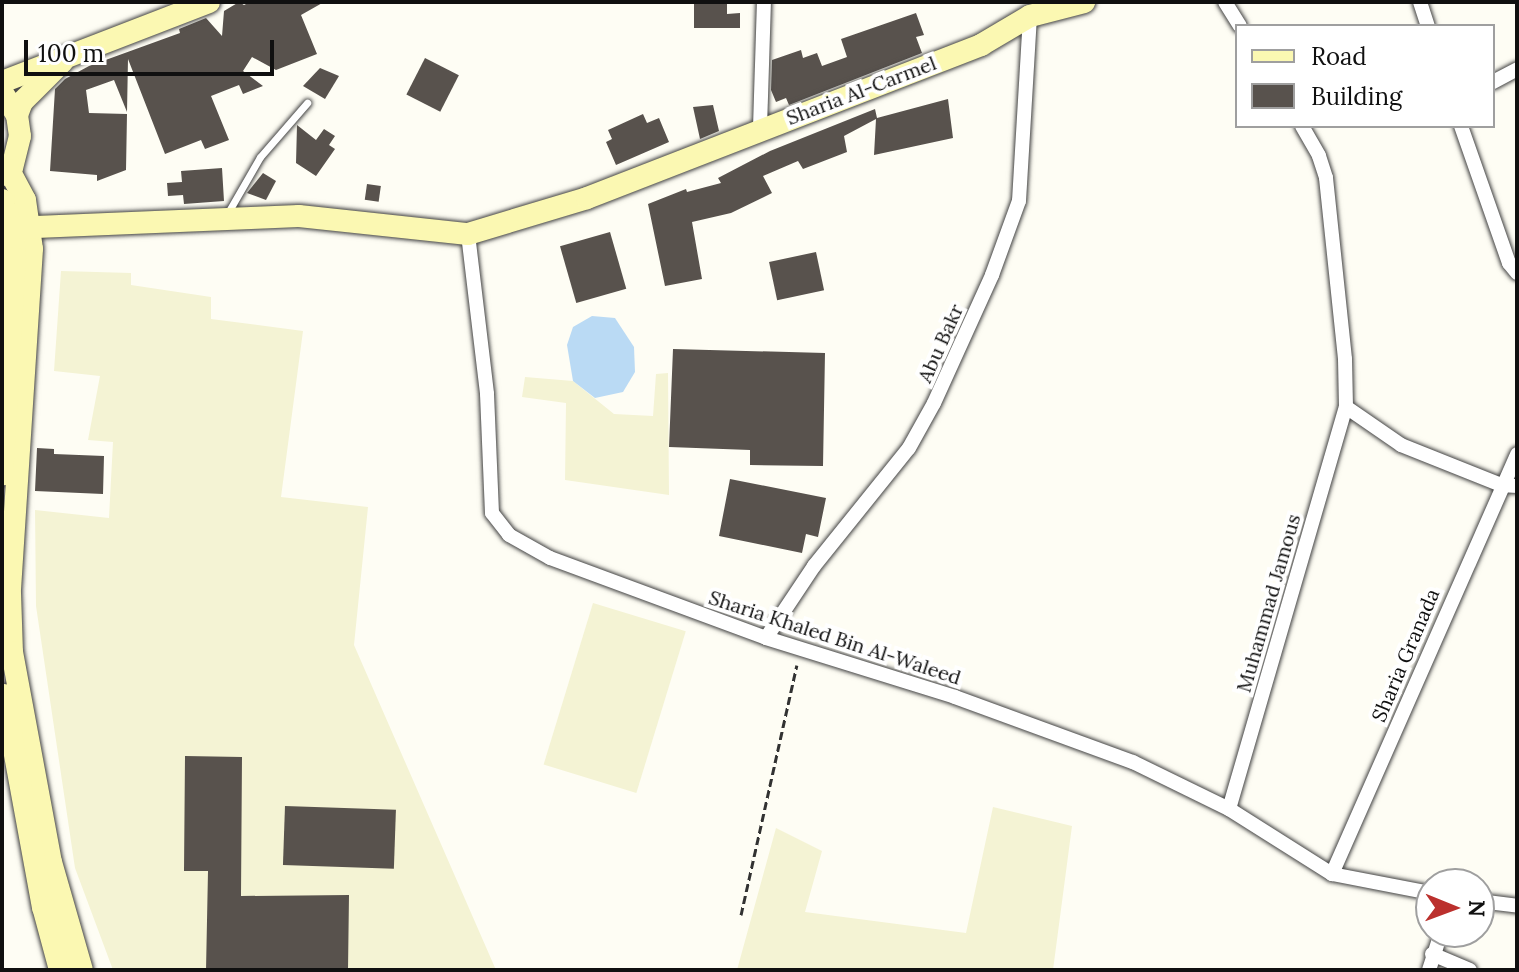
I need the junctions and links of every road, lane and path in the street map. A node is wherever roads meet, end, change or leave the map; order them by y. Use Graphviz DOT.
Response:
graph roads {
  1 [pos="209,2"];
  2 [pos="764,2"];
  3 [pos="1084,2"];
  4 [pos="1225,2"];
  5 [pos="1420,2"];
  6 [pos="1036,9"];
  7 [pos="1239,24"];
  8 [pos="1427,24"];
  9 [pos="69,55"];
  10 [pos="1517,69"];
  11 [pos="1495,81"];
  12 [pos="2,82"];
  13 [pos="2,92"];
  14 [pos="307,103"];
  15 [pos="17,115"];
  16 [pos="760,128"];
  17 [pos="1303,128"];
  18 [pos="1462,128"];
  19 [pos="5,172"];
  20 [pos="2,200"];
  21 [pos="226,218"];
  22 [pos="22,226"];
  23 [pos="468,234"];
  24 [pos="1517,273"];
  25 [pos="28,308"];
  26 [pos="6,325"];
  27 [pos="1346,407"];
  28 [pos="1517,454"];
  29 [pos="2,475"];
  30 [pos="1501,485"];
  31 [pos="1517,486"];
  32 [pos="766,638"];
  33 [pos="799,649"];
  34 [pos="7,680"];
  35 [pos="1229,809"];
  36 [pos="1332,874"];
  37 [pos="1415,890"];
  38 [pos="1495,903"];
  39 [pos="1517,906"];
  40 [pos="741,915"];
  41 [pos="1434,948"];
  42 [pos="1432,954"];
  43 [pos="60,970"];
  44 [pos="82,970"];
  45 [pos="1429,970"];
  46 [pos="1470,970"];
  1 -- 9 [label="main road"];
  2 -- 16 [label="street, Sharia Al-Carmel"];
  3 -- 6 [label="main road, Sharia Al-Carmel"];
  4 -- 7 [label="street"];
  5 -- 8 [label="street"];
  6 -- 16 [label="main road, Sharia Al-Carmel"];
  6 -- 32 [label="street, Abu Bakr"];
  9 -- 12 [label="main road"];
  9 -- 15 [label="main road"];
  10 -- 11 [label="street"];
  13 -- 15 [label="main road"];
  14 -- 21 [label="lane"];
  15 -- 19 [label="main road"];
  16 -- 23 [label="main road"];
  17 -- 27 [label="street, Muhammad Jamous"];
  18 -- 24 [label="street"];
  19 -- 22 [label="main road"];
  20 -- 22 [label="main road"];
  21 -- 22 [label="main road"];
  21 -- 23 [label="main road"];
  22 -- 25 [label="main road"];
  22 -- 26 [label="main road"];
  23 -- 32 [label="street, Sharia Khaled Bin Al-Waleed"];
  25 -- 26 [label="street"];
  25 -- 34 [label="main road"];
  26 -- 29 [label="main road"];
  27 -- 30 [label="street"];
  27 -- 35 [label="street, Muhammad Jamous"];
  28 -- 30 [label="street, Sharia Granada"];
  30 -- 31 [label="street"];
  30 -- 36 [label="street, Sharia Granada"];
  32 -- 33 [label="street, Sharia Khaled Bin Al-Waleed"];
  33 -- 35 [label="street, Sharia Khaled Bin Al-Waleed"];
  33 -- 40 [label="path"];
  34 -- 43 [label="main road"];
  34 -- 44 [label="main road"];
  35 -- 36 [label="street, Sharia Khaled Bin Al-Waleed"];
  36 -- 37 [label="street, Sharia Khaled Bin Al-Waleed"];
  38 -- 39 [label="street"];
  41 -- 42 [label="street"];
  42 -- 45 [label="street"];
  42 -- 46 [label="street"];
}
